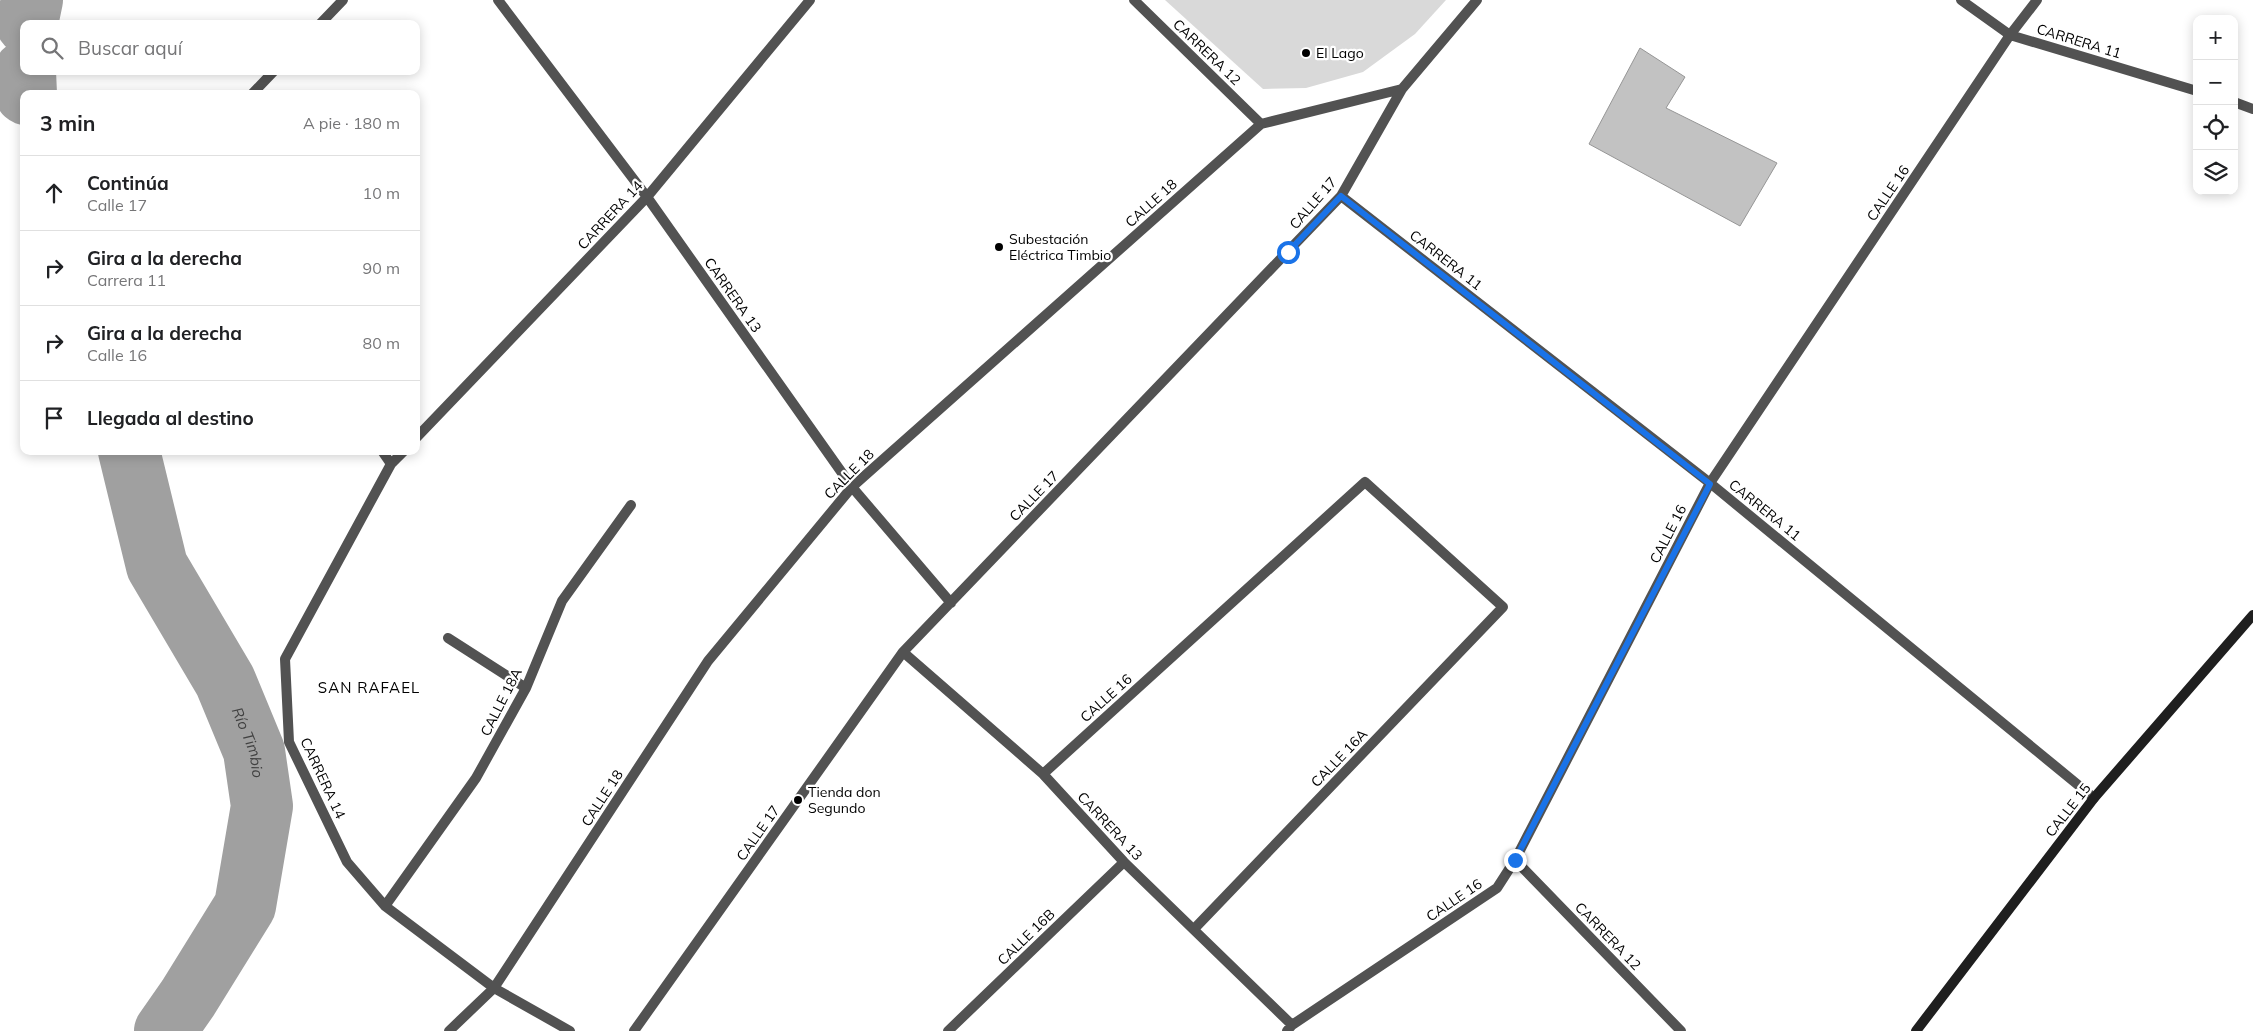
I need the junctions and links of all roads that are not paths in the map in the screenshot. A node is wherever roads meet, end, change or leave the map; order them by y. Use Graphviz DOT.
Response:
graph roads {
  1 [pos="343,0"];
  2 [pos="498,0"];
  3 [pos="810,0"];
  4 [pos="1134,0"];
  5 [pos="1477,0"];
  6 [pos="1961,0"];
  7 [pos="2036,0"];
  8 [pos="324,20"];
  9 [pos="2010,35"];
  10 [pos="270,75"];
  11 [pos="1402,89"];
  12 [pos="256,90"];
  13 [pos="2193,90"];
  14 [pos="2238,103"];
  15 [pos="2252,106"];
  16 [pos="1260,124"];
  17 [pos="647,196"];
  18 [pos="1341,196"];
  19 [pos="420,434"];
  20 [pos="385,455"];
  21 [pos="400,455"];
  22 [pos="391,464"];
  23 [pos="1365,482"];
  24 [pos="1710,484"];
  25 [pos="852,487"];
  26 [pos="630,505"];
  27 [pos="951,603"];
  28 [pos="2253,615"];
  29 [pos="448,638"];
  30 [pos="903,652"];
  31 [pos="526,688"];
  32 [pos="1043,774"];
  33 [pos="2094,798"];
  34 [pos="1515,860"];
  35 [pos="1124,862"];
  36 [pos="385,906"];
  37 [pos="1194,929"];
  38 [pos="494,988"];
  39 [pos="1289,1028"];
  40 [pos="449,1031"];
  41 [pos="570,1031"];
  42 [pos="634,1031"];
  43 [pos="948,1031"];
  44 [pos="1681,1031"];
  45 [pos="1916,1031"];
  1 -- 8 [label="street"];
  2 -- 17 [label="street, CARRERA 13"];
  3 -- 17 [label="street, CARRERA 14"];
  4 -- 16 [label="street, CARRERA 12"];
  5 -- 11 [label="street, CALLE 17"];
  6 -- 9 [label="street, CARRERA 11"];
  7 -- 9 [label="street, CALLE 16"];
  9 -- 13 [label="street, CARRERA 11"];
  9 -- 24 [label="street, CALLE 16"];
  10 -- 12 [label="street"];
  11 -- 16 [label="street, CALLE 18"];
  11 -- 18 [label="street, CALLE 17"];
  14 -- 15 [label="street"];
  16 -- 25 [label="street, CALLE 18"];
  17 -- 19 [label="street, CARRERA 14"];
  17 -- 25 [label="street, CARRERA 13"];
  18 -- 24 [label="street, CARRERA 11"];
  18 -- 27 [label="street, CALLE 17"];
  20 -- 22 [label="street"];
  21 -- 22 [label="street, CARRERA 14"];
  22 -- 36 [label="street, CARRERA 14"];
  23 -- 32 [label="street, CALLE 16"];
  23 -- 37 [label="street, CALLE 16A"];
  24 -- 33 [label="street, CARRERA 11"];
  24 -- 34 [label="street, CALLE 16"];
  25 -- 27 [label="street, CARRERA 13"];
  25 -- 38 [label="street, CALLE 18"];
  26 -- 31 [label="street, CALLE 18A"];
  27 -- 30 [label="street, CALLE 17"];
  28 -- 33 [label="main road, CALLE 15"];
  29 -- 31 [label="street"];
  30 -- 32 [label="street, CARRERA 13"];
  30 -- 42 [label="street, CALLE 17"];
  31 -- 36 [label="street, CALLE 18A"];
  32 -- 35 [label="street, CARRERA 13"];
  33 -- 45 [label="main road, CALLE 15"];
  34 -- 39 [label="street, CALLE 16"];
  34 -- 44 [label="street, CARRERA 12"];
  35 -- 37 [label="street, CARRERA 13"];
  35 -- 43 [label="street, CALLE 16B"];
  36 -- 38 [label="street, CARRERA 14"];
  37 -- 39 [label="street, CARRERA 13"];
  38 -- 40 [label="street, CALLE 18"];
  38 -- 41 [label="street, CARRERA 14"];
}
